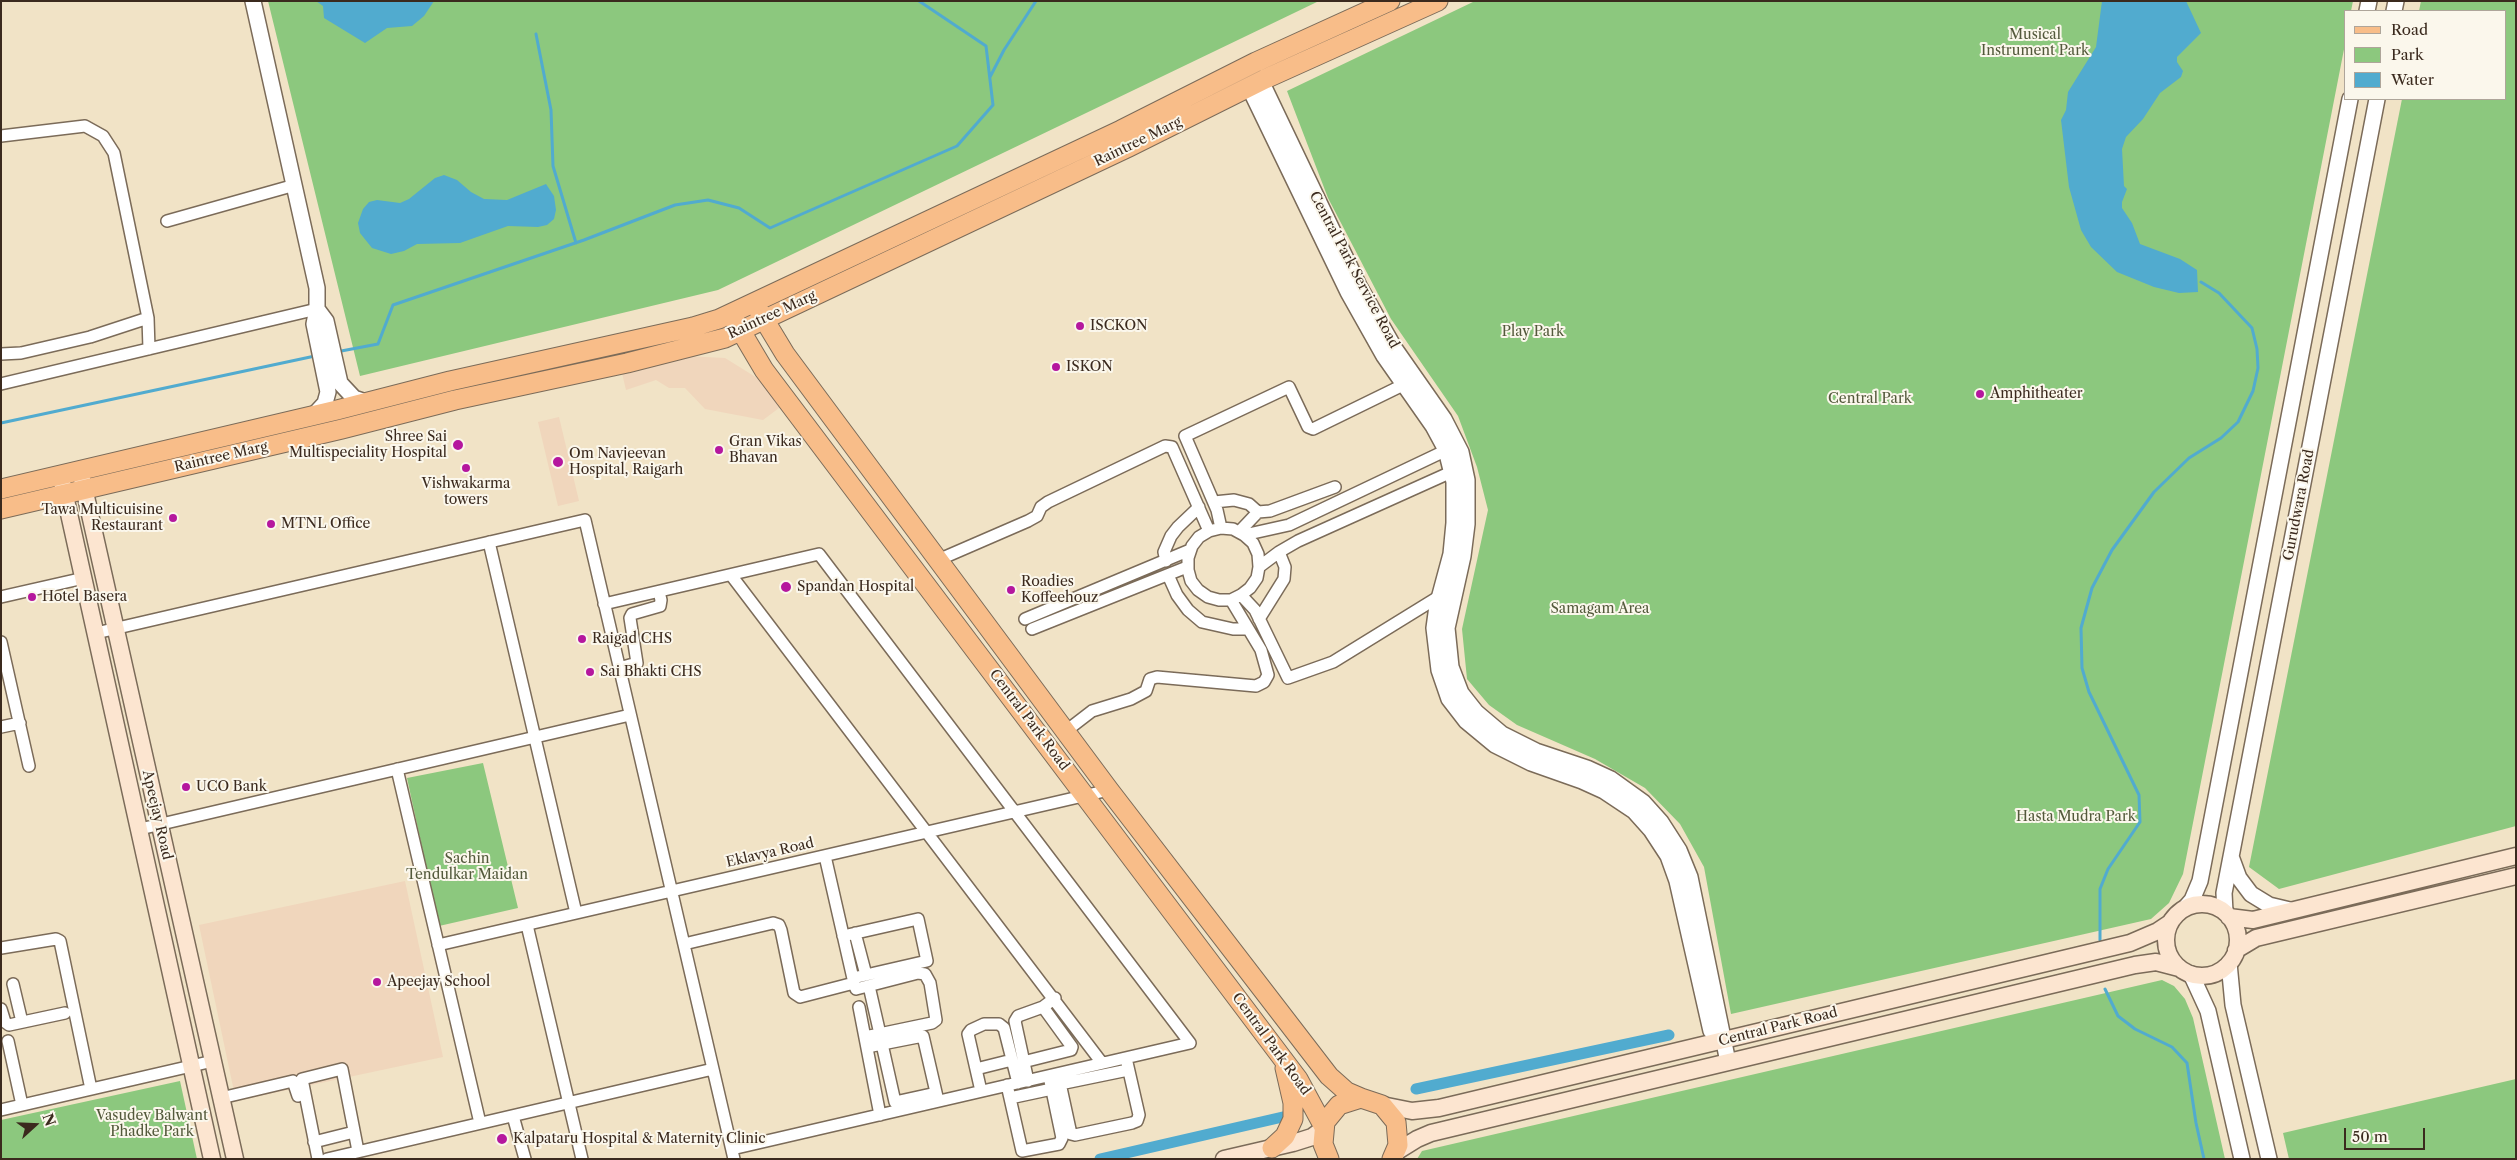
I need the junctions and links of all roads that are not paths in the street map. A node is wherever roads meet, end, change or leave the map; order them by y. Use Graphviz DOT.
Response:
graph roads {
  1 [pos="253,1"];
  2 [pos="1390,1"];
  3 [pos="1438,1"];
  4 [pos="1255,84"];
  5 [pos="2350,100"];
  6 [pos="2377,100"];
  7 [pos="1,136"];
  8 [pos="295,185"];
  9 [pos="167,221"];
  10 [pos="755,303"];
  11 [pos="317,309"];
  12 [pos="732,314"];
  13 [pos="148,318"];
  14 [pos="764,321"];
  15 [pos="740,332"];
  16 [pos="149,349"];
  17 [pos="1,354"];
  18 [pos="330,366"];
  19 [pos="1,384"];
  20 [pos="1403,385"];
  21 [pos="366,402"];
  22 [pos="313,416"];
  23 [pos="1452,447"];
  24 [pos="1459,469"];
  25 [pos="80,470"];
  26 [pos="61,474"];
  27 [pos="1335,487"];
  28 [pos="1,489"];
  29 [pos="84,489"];
  30 [pos="65,494"];
  31 [pos="1214,502"];
  32 [pos="1199,507"];
  33 [pos="1,510"];
  34 [pos="1258,512"];
  35 [pos="1221,528"];
  36 [pos="1210,530"];
  37 [pos="1242,534"];
  38 [pos="489,542"];
  39 [pos="1190,550"];
  40 [pos="1279,552"];
  41 [pos="938,560"];
  42 [pos="1166,560"];
  43 [pos="1259,566"];
  44 [pos="1188,567"];
  45 [pos="731,575"];
  46 [pos="1168,575"];
  47 [pos="84,578"];
  48 [pos="659,592"];
  49 [pos="1,596"];
  50 [pos="1440,596"];
  51 [pos="1236,597"];
  52 [pos="604,604"];
  53 [pos="1259,619"];
  54 [pos="1025,620"];
  55 [pos="115,629"];
  56 [pos="1032,629"];
  57 [pos="1247,630"];
  58 [pos="96,633"];
  59 [pos="1,642"];
  60 [pos="619,668"];
  61 [pos="630,715"];
  62 [pos="20,723"];
  63 [pos="1,727"];
  64 [pos="1066,731"];
  65 [pos="535,737"];
  66 [pos="29,766"];
  67 [pos="397,769"];
  68 [pos="1109,790"];
  69 [pos="1085,795"];
  70 [pos="1015,812"];
  71 [pos="159,824"];
  72 [pos="140,829"];
  73 [pos="927,832"];
  74 [pos="2231,855"];
  75 [pos="824,856"];
  76 [pos="2516,856"];
  77 [pos="2481,864"];
  78 [pos="2516,876"];
  79 [pos="2488,883"];
  80 [pos="671,892"];
  81 [pos="2185,908"];
  82 [pos="2290,910"];
  83 [pos="576,913"];
  84 [pos="2227,915"];
  85 [pos="2170,923"];
  86 [pos="527,925"];
  87 [pos="856,933"];
  88 [pos="843,936"];
  89 [pos="684,944"];
  90 [pos="438,945"];
  91 [pos="1,948"];
  92 [pos="2233,957"];
  93 [pos="2185,971"];
  94 [pos="868,981"];
  95 [pos="13,984"];
  96 [pos="856,991"];
  97 [pos="1055,998"];
  98 [pos="1043,1007"];
  99 [pos="1,1009"];
  100 [pos="65,1013"];
  101 [pos="22,1022"];
  102 [pos="881,1039"];
  103 [pos="8,1040"];
  104 [pos="1719,1041"];
  105 [pos="866,1042"];
  106 [pos="1280,1054"];
  107 [pos="1017,1061"];
  108 [pos="213,1062"];
  109 [pos="1102,1063"];
  110 [pos="1127,1064"];
  111 [pos="1723,1064"];
  112 [pos="193,1066"];
  113 [pos="713,1069"];
  114 [pos="976,1069"];
  115 [pos="1054,1080"];
  116 [pos="1018,1083"];
  117 [pos="91,1089"];
  118 [pos="981,1092"];
  119 [pos="937,1097"];
  120 [pos="221,1098"];
  121 [pos="1010,1098"];
  122 [pos="1361,1098"];
  123 [pos="568,1103"];
  124 [pos="22,1105"];
  125 [pos="1382,1105"];
  126 [pos="1,1110"];
  127 [pos="880,1115"];
  128 [pos="513,1116"];
  129 [pos="480,1123"];
  130 [pos="1324,1128"];
  131 [pos="354,1132"];
  132 [pos="314,1142"];
  133 [pos="1272,1148"];
  134 [pos="358,1152"];
  135 [pos="733,1154"];
  136 [pos="1393,1157"];
  137 [pos="212,1159"];
  138 [pos="235,1159"];
  139 [pos="311,1159"];
  140 [pos="318,1159"];
  141 [pos="327,1159"];
  142 [pos="525,1159"];
  143 [pos="582,1159"];
  144 [pos="1224,1159"];
  145 [pos="1330,1159"];
  146 [pos="2242,1159"];
  147 [pos="2269,1159"];
  1 -- 8 [label="street"];
  2 -- 10 [label="main road, Raintree Marg"];
  3 -- 4 [label="main road, Raintree Marg"];
  4 -- 14 [label="main road, Raintree Marg"];
  4 -- 20 [label="street, Central Park Service Road"];
  4 -- 23 [label="street, Central Park Service Road"];
  5 -- 81 [label="street, Gurudwara Road"];
  6 -- 74 [label="street, Gurudwara Road"];
  7 -- 13 [label="street"];
  8 -- 9 [label="street"];
  8 -- 11 [label="street"];
  10 -- 12 [label="main road, Raintree Marg"];
  10 -- 14 [label="main road, Central Park Road"];
  11 -- 16 [label="street"];
  11 -- 18 [label="street"];
  12 -- 15 [label="main road, Central Park Road"];
  12 -- 21 [label="main road, Raintree Marg"];
  13 -- 16 [label="street"];
  13 -- 17 [label="street"];
  14 -- 15 [label="main road, Raintree Marg"];
  14 -- 41 [label="main road, Central Park Road"];
  15 -- 29 [label="main road, Raintree Marg"];
  15 -- 69 [label="main road, Central Park Road"];
  16 -- 19 [label="street"];
  18 -- 21 [label="street"];
  18 -- 22 [label="street"];
  20 -- 23 [label="street, Central Park Service Road"];
  20 -- 31 [label="street"];
  21 -- 22 [label="main road, Raintree Marg"];
  22 -- 25 [label="main road, Raintree Marg"];
  23 -- 24 [label="street, Central Park Service Road"];
  23 -- 37 [label="street"];
  24 -- 40 [label="street"];
  24 -- 50 [label="street, Central Park Service Road"];
  24 -- 104 [label="street, Central Park Service Road"];
  25 -- 26 [label="main road, Raintree Marg"];
  25 -- 29 [label="main road, Apeejay Road"];
  26 -- 28 [label="main road, Raintree Marg"];
  26 -- 30 [label="main road, Apeejay Road"];
  27 -- 34 [label="street"];
  29 -- 30 [label="main road, Raintree Marg"];
  29 -- 55 [label="main road, Apeejay Road"];
  30 -- 33 [label="main road, Raintree Marg"];
  30 -- 47 [label="main road, Apeejay Road"];
  31 -- 34 [label="street"];
  31 -- 35 [label="street"];
  32 -- 36 [label="street"];
  32 -- 41 [label="street"];
  32 -- 42 [label="street"];
  34 -- 37 [label="street"];
  35 -- 36 [label="street"];
  35 -- 37 [label="street"];
  36 -- 39 [label="street"];
  37 -- 43 [label="street"];
  38 -- 52 [label="street"];
  38 -- 55 [label="street"];
  38 -- 65 [label="street"];
  39 -- 42 [label="street"];
  39 -- 44 [label="street"];
  40 -- 43 [label="street"];
  40 -- 53 [label="street"];
  41 -- 64 [label="main road, Central Park Road"];
  42 -- 54 [label="street"];
  43 -- 51 [label="street"];
  44 -- 46 [label="street"];
  44 -- 51 [label="street"];
  45 -- 48 [label="street"];
  45 -- 70 [label="street"];
  45 -- 73 [label="street"];
  46 -- 56 [label="street"];
  46 -- 57 [label="street"];
  47 -- 49 [label="street"];
  47 -- 58 [label="main road, Apeejay Road"];
  48 -- 52 [label="street"];
  48 -- 60 [label="street"];
  50 -- 53 [label="street"];
  50 -- 104 [label="street, Central Park Service Road"];
  51 -- 53 [label="street"];
  51 -- 57 [label="street"];
  52 -- 60 [label="street"];
  55 -- 58 [label="street"];
  55 -- 71 [label="main road, Apeejay Road"];
  57 -- 64 [label="street"];
  58 -- 72 [label="main road, Apeejay Road"];
  59 -- 62 [label="street"];
  60 -- 61 [label="street"];
  61 -- 65 [label="street"];
  61 -- 80 [label="street"];
  62 -- 63 [label="street"];
  62 -- 66 [label="street"];
  64 -- 68 [label="main road, Central Park Road"];
  65 -- 67 [label="street"];
  65 -- 83 [label="street"];
  67 -- 71 [label="street"];
  67 -- 90 [label="street"];
  68 -- 69 [label="street, Eklavya Road"];
  68 -- 122 [label="main road, Central Park Road"];
  69 -- 70 [label="street, Eklavya Road"];
  69 -- 106 [label="main road, Central Park Road"];
  70 -- 73 [label="street, Eklavya Road"];
  70 -- 110 [label="street"];
  71 -- 72 [label="street"];
  71 -- 108 [label="main road, Apeejay Road"];
  72 -- 112 [label="main road, Apeejay Road"];
  73 -- 75 [label="street, Eklavya Road"];
  73 -- 97 [label="street"];
  74 -- 82 [label="street"];
  74 -- 84 [label="street, Gurudwara Road"];
  75 -- 80 [label="street, Eklavya Road"];
  75 -- 88 [label="street"];
  76 -- 77 [label="main road"];
  77 -- 79 [label="street"];
  77 -- 82 [label="main road"];
  78 -- 79 [label="main road"];
  79 -- 92 [label="main road"];
  80 -- 83 [label="street, Eklavya Road"];
  80 -- 89 [label="street"];
  81 -- 84 [label="main road"];
  81 -- 85 [label="main road"];
  82 -- 84 [label="main road"];
  83 -- 86 [label="street, Eklavya Road"];
  84 -- 92 [label="main road"];
  85 -- 93 [label="main road"];
  85 -- 104 [label="main road, Central Park Road"];
  86 -- 90 [label="street, Eklavya Road"];
  86 -- 123 [label="street"];
  87 -- 88 [label="street"];
  87 -- 94 [label="street"];
  87 -- 94 [label="street"];
  88 -- 96 [label="street"];
  89 -- 96 [label="street"];
  89 -- 113 [label="street"];
  90 -- 129 [label="street"];
  91 -- 117 [label="street"];
  92 -- 93 [label="main road"];
  92 -- 147 [label="street"];
  93 -- 111 [label="main road, Central Park Road"];
  93 -- 146 [label="street"];
  94 -- 96 [label="street"];
  94 -- 102 [label="street"];
  94 -- 102 [label="street"];
  95 -- 101 [label="street"];
  96 -- 105 [label="street"];
  97 -- 98 [label="street"];
  97 -- 109 [label="street"];
  98 -- 107 [label="street"];
  98 -- 107 [label="street"];
  99 -- 101 [label="street"];
  100 -- 101 [label="street"];
  102 -- 105 [label="street"];
  102 -- 119 [label="street"];
  102 -- 119 [label="street"];
  103 -- 124 [label="street"];
  104 -- 111 [label="street"];
  104 -- 125 [label="main road, Central Park Road"];
  105 -- 127 [label="street"];
  106 -- 130 [label="main road, Central Park Road"];
  106 -- 133 [label="main road"];
  107 -- 114 [label="street"];
  107 -- 114 [label="street"];
  107 -- 116 [label="street"];
  108 -- 112 [label="street"];
  108 -- 120 [label="main road, Apeejay Road"];
  109 -- 110 [label="street"];
  109 -- 115 [label="street"];
  110 -- 115 [label="street"];
  110 -- 115 [label="street"];
  111 -- 136 [label="main road, Central Park Road"];
  112 -- 117 [label="street"];
  112 -- 137 [label="main road, Apeejay Road"];
  113 -- 123 [label="street"];
  113 -- 135 [label="street"];
  114 -- 118 [label="street"];
  115 -- 116 [label="street"];
  115 -- 121 [label="street"];
  115 -- 121 [label="street"];
  116 -- 118 [label="street"];
  116 -- 121 [label="street"];
  117 -- 124 [label="street"];
  118 -- 119 [label="street"];
  119 -- 127 [label="street"];
  120 -- 138 [label="main road, Apeejay Road"];
  120 -- 139 [label="street"];
  122 -- 125 [label="main road, Central Park Road"];
  122 -- 130 [label="main road"];
  123 -- 128 [label="street"];
  123 -- 143 [label="street"];
  124 -- 126 [label="street"];
  125 -- 136 [label="main road"];
  127 -- 135 [label="street"];
  128 -- 129 [label="street"];
  128 -- 142 [label="street"];
  129 -- 134 [label="street"];
  130 -- 133 [label="main road"];
  130 -- 145 [label="main road, Central Park Road"];
  131 -- 132 [label="street"];
  131 -- 132 [label="street"];
  131 -- 134 [label="street"];
  132 -- 140 [label="street"];
  133 -- 144 [label="main road"];
  134 -- 141 [label="street"];
}
